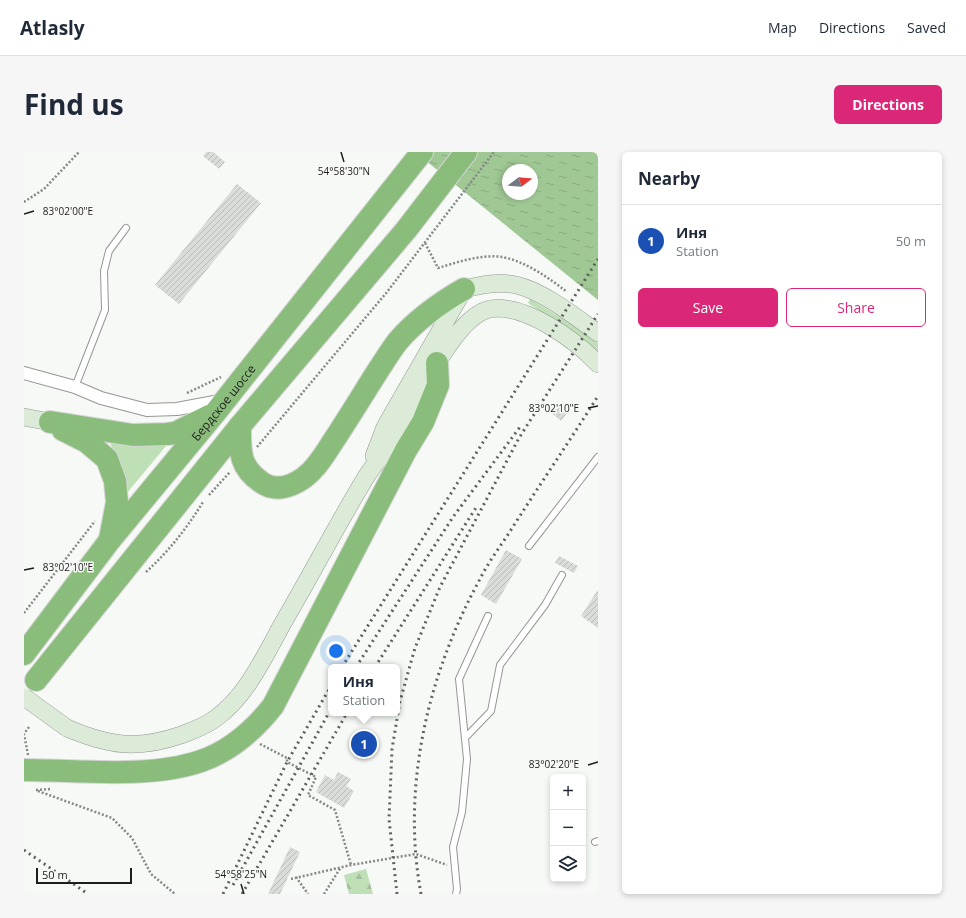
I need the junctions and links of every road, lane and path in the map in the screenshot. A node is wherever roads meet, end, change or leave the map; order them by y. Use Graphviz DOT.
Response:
graph roads {
  1 [pos="79,152"];
  2 [pos="422,152"];
  3 [pos="466,152"];
  4 [pos="494,152"];
  5 [pos="24,202"];
  6 [pos="126,228"];
  7 [pos="425,244"];
  8 [pos="438,268"];
  9 [pos="464,289"];
  10 [pos="598,333"];
  11 [pos="437,363"];
  12 [pos="598,364"];
  13 [pos="24,374"];
  14 [pos="75,387"];
  15 [pos="221,406"];
  16 [pos="24,417"];
  17 [pos="50,422"];
  18 [pos="240,426"];
  19 [pos="256,448"];
  20 [pos="598,457"];
  21 [pos="387,463"];
  22 [pos="367,475"];
  23 [pos="95,521"];
  24 [pos="110,540"];
  25 [pos="529,546"];
  26 [pos="562,575"];
  27 [pos="24,613"];
  28 [pos="488,616"];
  29 [pos="24,654"];
  30 [pos="30,689"];
  31 [pos="29,727"];
  32 [pos="465,738"];
  33 [pos="27,765"];
  34 [pos="36,790"];
  35 [pos="308,795"];
  36 [pos="351,865"];
  37 [pos="341,867"];
  38 [pos="455,868"];
  39 [pos="296,878"];
  40 [pos="291,879"];
  41 [pos="175,894"];
  42 [pos="308,894"];
  43 [pos="324,894"];
  44 [pos="456,894"];
  1 -- 5 [label="path"];
  2 -- 15 [label="highway, Бердское шоссе"];
  3 -- 18 [label="highway"];
  4 -- 7 [label="path"];
  6 -- 14 [label="lane"];
  7 -- 8 [label="path"];
  7 -- 19 [label="path"];
  9 -- 10 [label="main road"];
  9 -- 18 [label="highway"];
  9 -- 22 [label="main road"];
  11 -- 12 [label="main road"];
  11 -- 22 [label="main road"];
  11 -- 33 [label="highway"];
  13 -- 14 [label="street"];
  14 -- 15 [label="street"];
  15 -- 17 [label="highway"];
  15 -- 24 [label="highway, Бердское шоссе"];
  16 -- 17 [label="main road"];
  17 -- 24 [label="highway"];
  18 -- 30 [label="highway"];
  20 -- 25 [label="lane"];
  21 -- 22 [label="lane"];
  22 -- 30 [label="main road, bridge"];
  23 -- 27 [label="path"];
  24 -- 29 [label="highway, Бердское шоссе"];
  26 -- 32 [label="lane"];
  28 -- 32 [label="lane"];
  31 -- 33 [label="path"];
  32 -- 38 [label="lane"];
  34 -- 41 [label="path"];
  35 -- 36 [label="path"];
  36 -- 37 [label="path"];
  36 -- 38 [label="path"];
  37 -- 39 [label="path"];
  37 -- 43 [label="path"];
  38 -- 44 [label="lane"];
  39 -- 40 [label="path"];
  39 -- 42 [label="path"];
}
